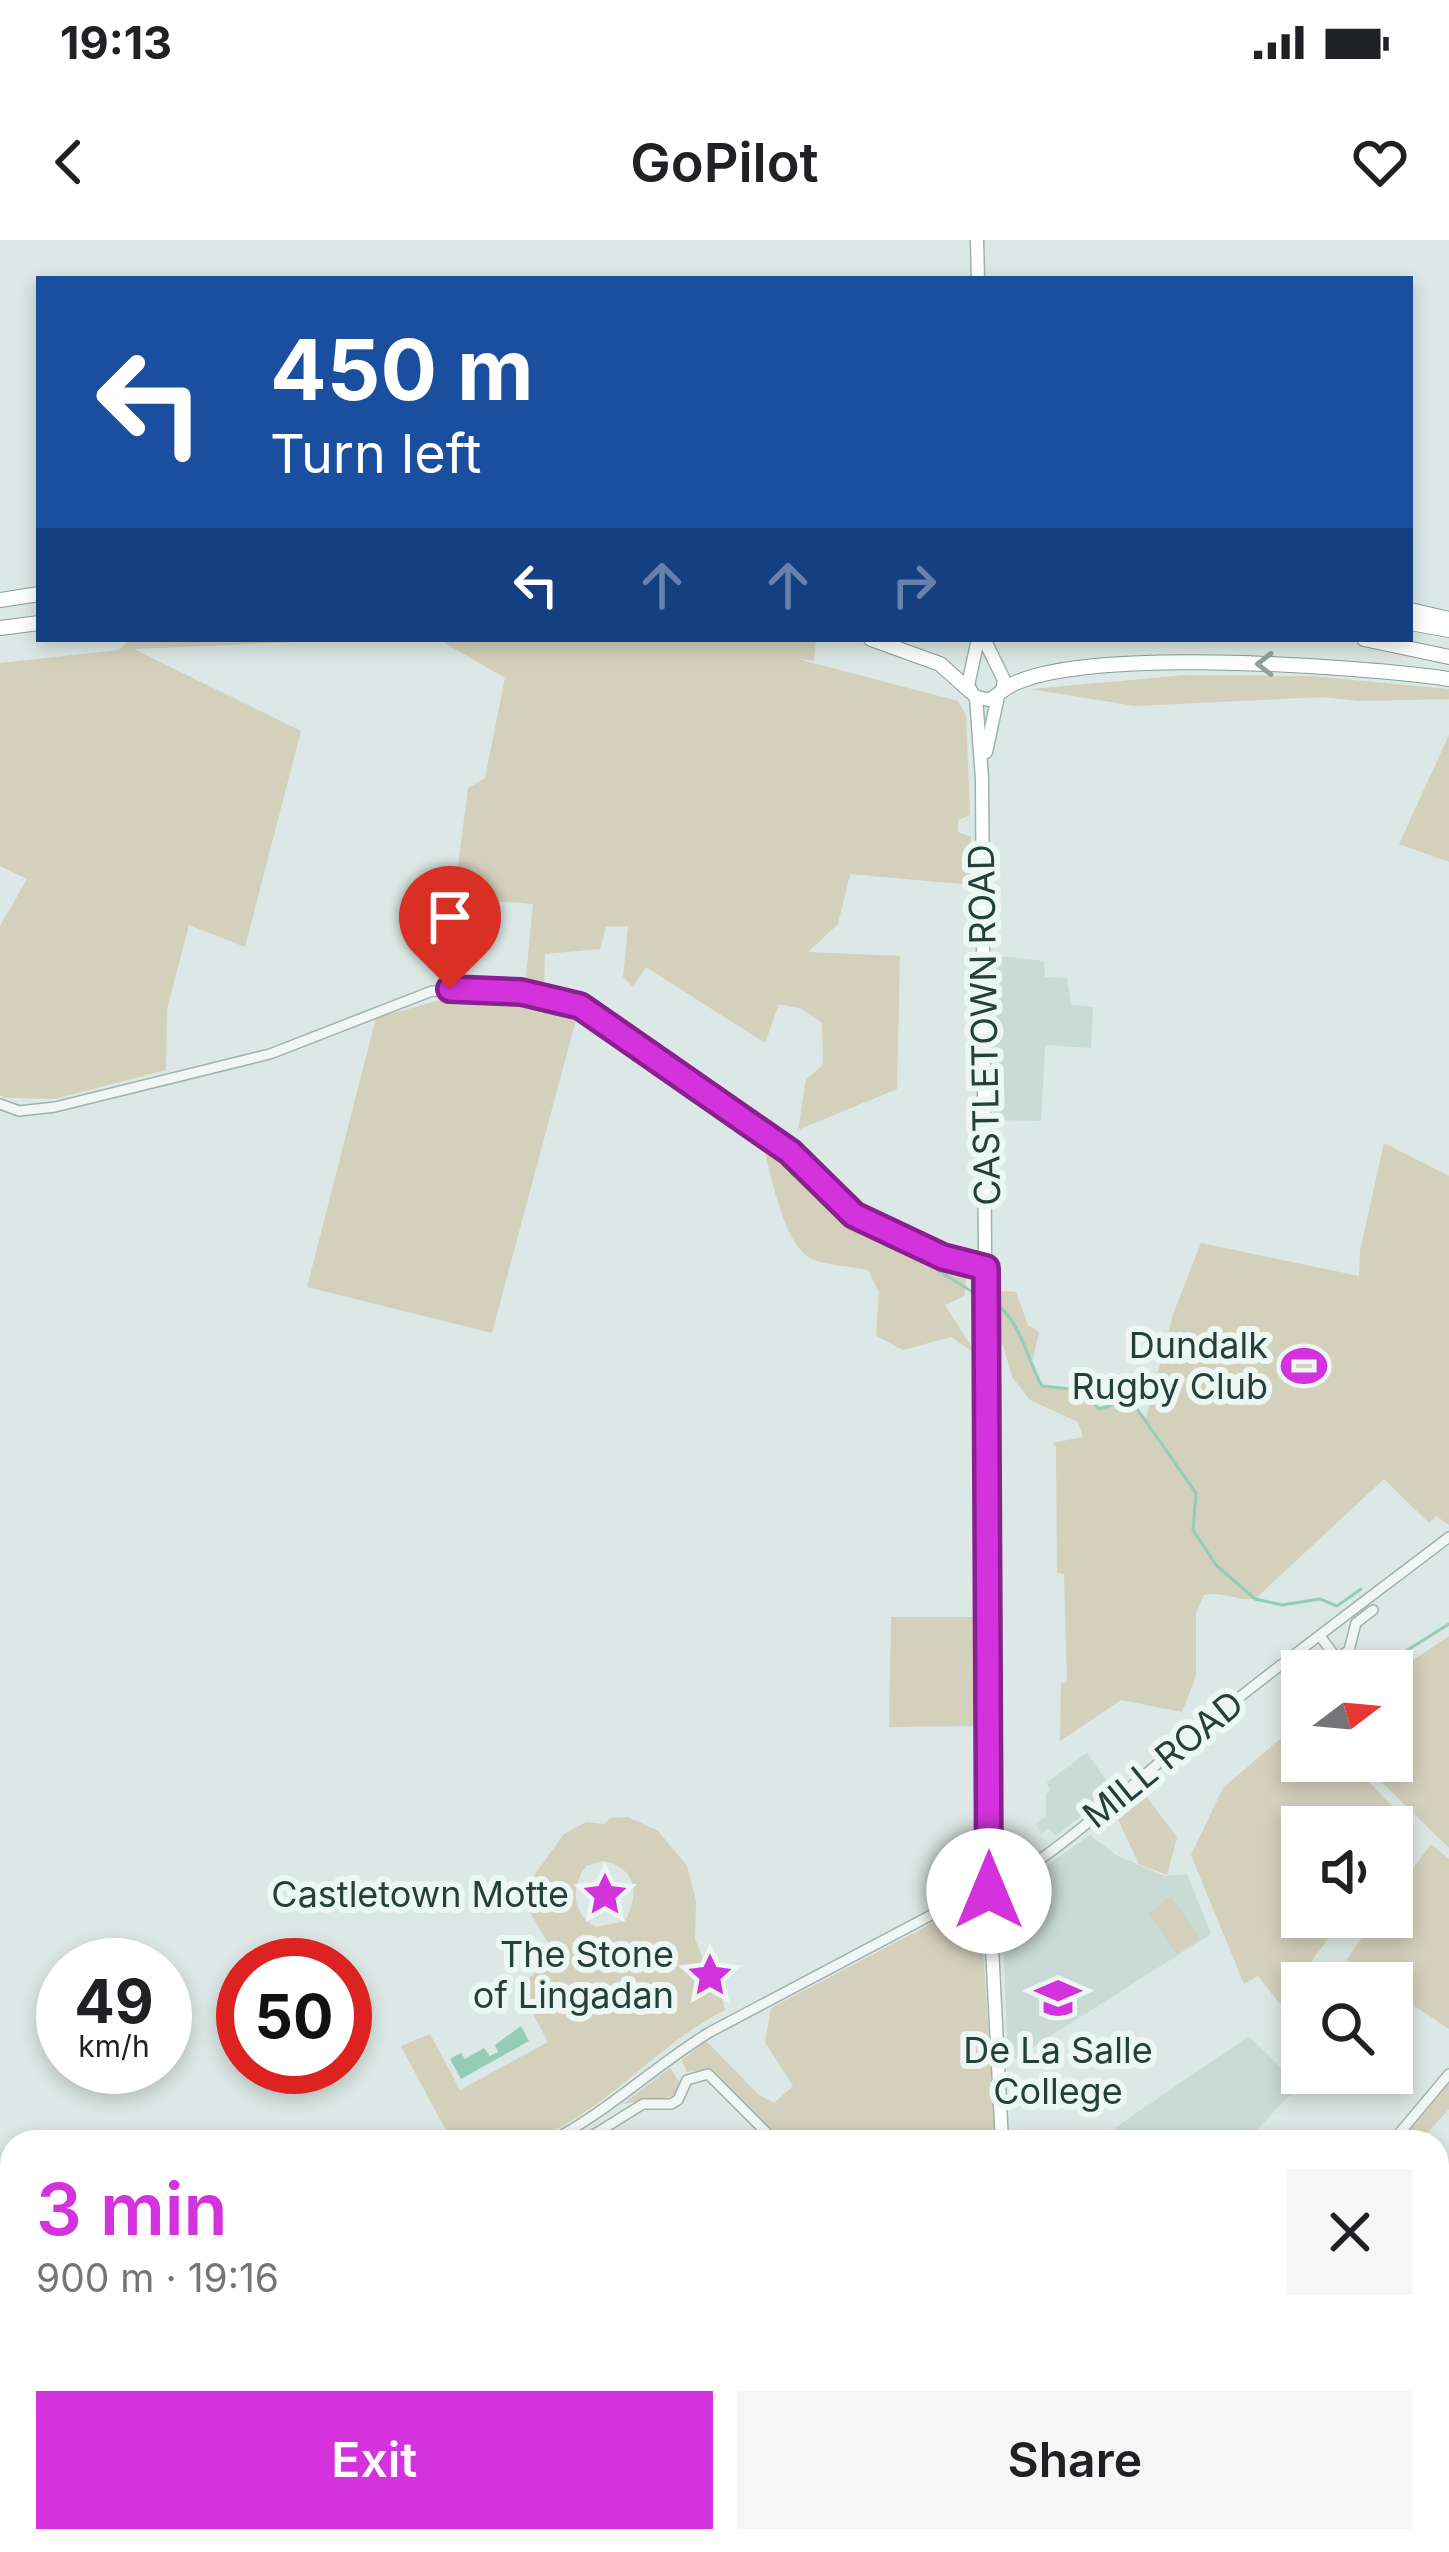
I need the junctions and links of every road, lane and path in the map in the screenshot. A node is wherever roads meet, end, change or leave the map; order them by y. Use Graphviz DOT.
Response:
graph roads {
  1 [pos="977,240"];
  2 [pos="978,276"];
  3 [pos="36,594"];
  4 [pos="0,600"];
  5 [pos="1413,611"];
  6 [pos="1449,619"];
  7 [pos="36,624"];
  8 [pos="1413,624"];
  9 [pos="0,628"];
  10 [pos="1449,630"];
  11 [pos="880,642"];
  12 [pos="980,642"];
  13 [pos="983,642"];
  14 [pos="1378,642"];
  15 [pos="1449,657"];
  16 [pos="998,667"];
  17 [pos="969,674"];
  18 [pos="1449,679"];
  19 [pos="1000,693"];
  20 [pos="973,694"];
  21 [pos="982,771"];
  22 [pos="0,1104"];
  23 [pos="986,1268"];
  24 [pos="1449,1538"];
  25 [pos="1373,1610"];
  26 [pos="1320,1636"];
  27 [pos="989,1889"];
  28 [pos="670,2060"];
  29 [pos="1449,2074"];
  30 [pos="687,2080"];
  31 [pos="571,2130"];
  32 [pos="602,2130"];
  33 [pos="764,2130"];
  34 [pos="1001,2130"];
  35 [pos="1402,2130"];
  1 -- 2 [label="main road"];
  3 -- 4 [label="highway"];
  5 -- 6 [label="highway"];
  7 -- 9 [label="highway"];
  8 -- 10 [label="highway"];
  11 -- 20 [label="highway"];
  12 -- 17 [label="main road"];
  13 -- 16 [label="main road"];
  14 -- 15 [label="highway"];
  16 -- 17 [label="main road"];
  16 -- 19 [label="main road"];
  17 -- 20 [label="main road"];
  18 -- 19 [label="highway, one-way"];
  19 -- 20 [label="main road"];
  19 -- 21 [label="main road, CASTLETOWN ROAD"];
  20 -- 21 [label="main road, CASTLETOWN ROAD"];
  21 -- 23 [label="main road, CASTLETOWN ROAD"];
  22 -- 23 [label="street"];
  23 -- 27 [label="main road, CASTLETOWN ROAD"];
  24 -- 26 [label="street, MILL ROAD"];
  25 -- 26 [label="street"];
  26 -- 27 [label="street, MILL ROAD"];
  27 -- 28 [label="street, MILL ROAD"];
  27 -- 34 [label="main road, CASTLETOWN ROAD"];
  28 -- 30 [label="street"];
  28 -- 31 [label="street, MILL ROAD"];
  29 -- 35 [label="street"];
  30 -- 32 [label="street"];
  30 -- 33 [label="street"];
}
